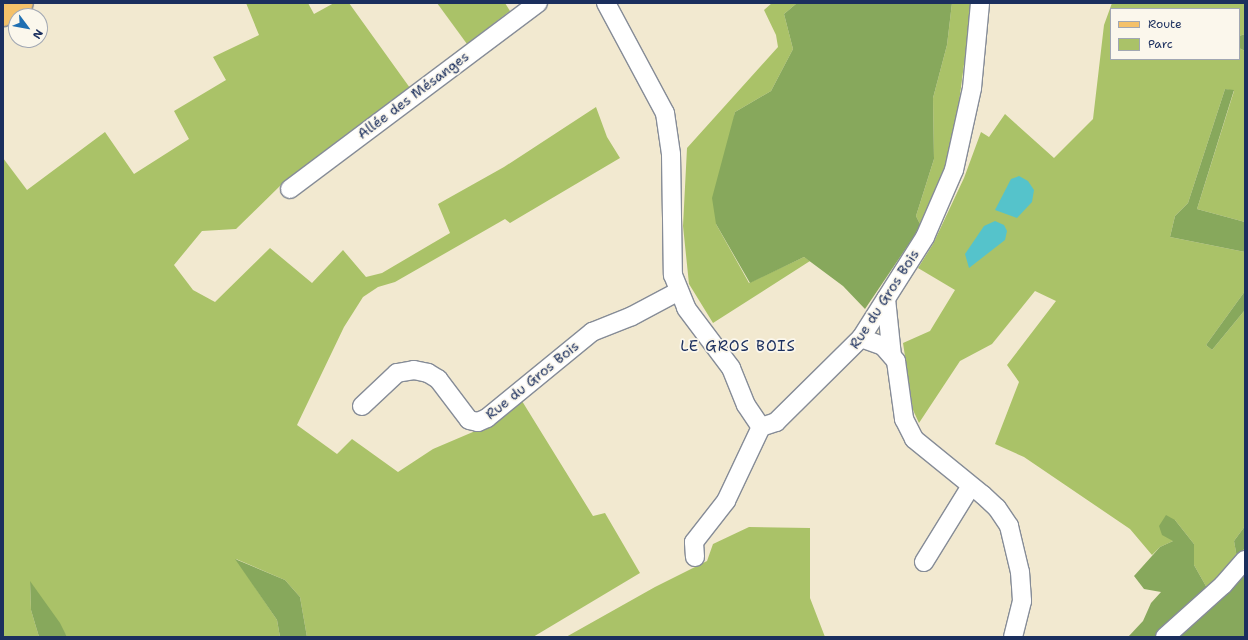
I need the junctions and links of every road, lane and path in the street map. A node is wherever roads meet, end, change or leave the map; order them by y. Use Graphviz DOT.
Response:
graph roads {
  1 [pos="22,3"];
  2 [pos="538,3"];
  3 [pos="606,3"];
  4 [pos="980,3"];
  5 [pos="3,15"];
  6 [pos="290,189"];
  7 [pos="679,291"];
  8 [pos="886,299"];
  9 [pos="861,338"];
  10 [pos="892,356"];
  11 [pos="362,406"];
  12 [pos="761,427"];
  13 [pos="971,486"];
  14 [pos="695,557"];
  15 [pos="1245,560"];
  16 [pos="924,562"];
  17 [pos="1012,637"];
  18 [pos="1165,637"];
  1 -- 5 [label="main road"];
  2 -- 6 [label="street, Allée des Mésanges"];
  3 -- 7 [label="street"];
  4 -- 8 [label="street, Rue du Gros Bois"];
  7 -- 11 [label="street, Rue du Gros Bois"];
  7 -- 12 [label="street"];
  8 -- 9 [label="street, Rue du Gros Bois"];
  8 -- 10 [label="street"];
  9 -- 10 [label="street"];
  9 -- 12 [label="street, Rue du Gros Bois"];
  10 -- 13 [label="street"];
  12 -- 14 [label="street"];
  13 -- 16 [label="street"];
  13 -- 17 [label="street"];
  15 -- 18 [label="street"];
}
